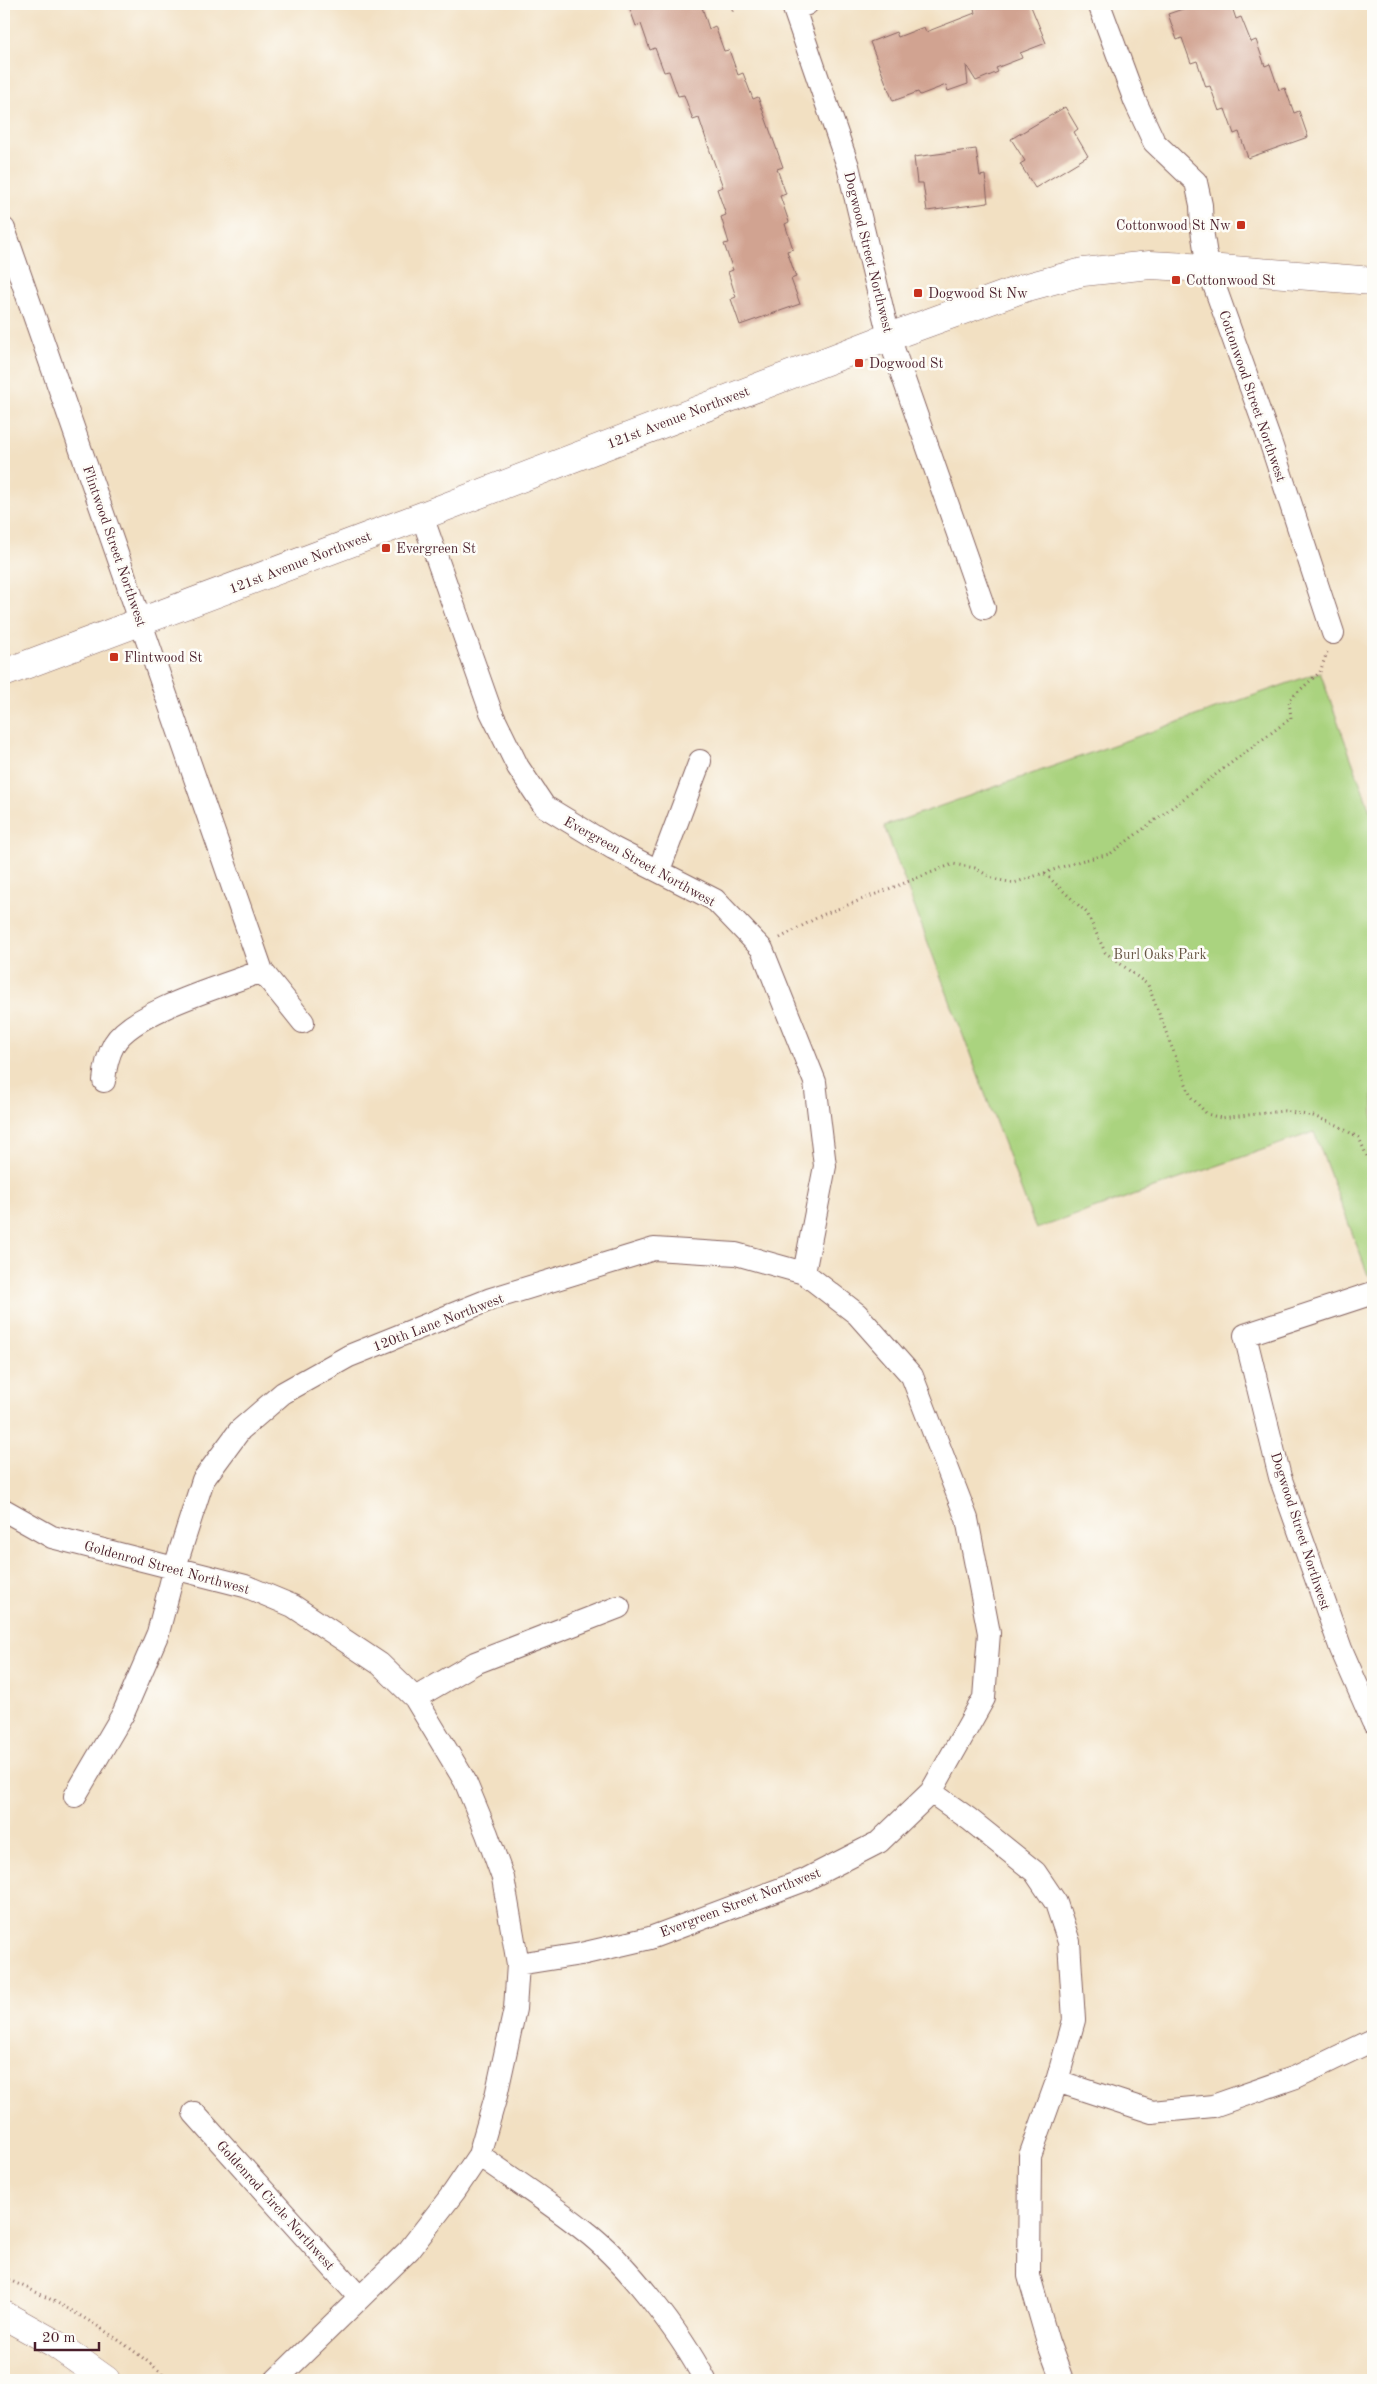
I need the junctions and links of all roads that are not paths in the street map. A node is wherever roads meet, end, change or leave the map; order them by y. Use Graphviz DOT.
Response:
graph roads {
  1 [pos="1099,4"];
  2 [pos="800,6"];
  3 [pos="4,229"];
  4 [pos="1208,268"];
  5 [pos="1373,281"];
  6 [pos="889,337"];
  7 [pos="422,516"];
  8 [pos="984,608"];
  9 [pos="142,621"];
  10 [pos="1333,633"];
  11 [pos="4,673"];
  12 [pos="700,761"];
  13 [pos="659,870"];
  14 [pos="262,971"];
  15 [pos="303,1022"];
  16 [pos="104,1081"];
  17 [pos="804,1273"];
  18 [pos="1373,1293"];
  19 [pos="4,1510"];
  20 [pos="175,1567"];
  21 [pos="619,1607"];
  22 [pos="415,1698"];
  23 [pos="1373,1722"];
  24 [pos="931,1792"];
  25 [pos="75,1796"];
  26 [pos="518,1964"];
  27 [pos="1373,2040"];
  28 [pos="1057,2081"];
  29 [pos="194,2114"];
  30 [pos="479,2155"];
  31 [pos="359,2297"];
  32 [pos="4,2315"];
  33 [pos="106,2380"];
  34 [pos="276,2380"];
  35 [pos="705,2380"];
  36 [pos="1062,2380"];
  1 -- 4 [label="street, Cottonwood Street Northwest"];
  2 -- 6 [label="street, Dogwood Street Northwest"];
  3 -- 9 [label="street, Flintwood Street Northwest"];
  4 -- 5 [label="street, 121st Avenue Northwest"];
  4 -- 6 [label="street, 121st Avenue Northwest"];
  4 -- 10 [label="street, Cottonwood Street Northwest"];
  6 -- 7 [label="street, 121st Avenue Northwest"];
  6 -- 8 [label="street, Dogwood Street Northwest"];
  7 -- 9 [label="street, 121st Avenue Northwest"];
  7 -- 13 [label="street, Evergreen Street Northwest"];
  9 -- 11 [label="street, 121st Avenue Northwest"];
  9 -- 14 [label="street, Flintwood Street Northwest"];
  12 -- 13 [label="street"];
  13 -- 17 [label="street, Evergreen Street Northwest"];
  14 -- 15 [label="street, Flintwood Street Northwest"];
  14 -- 16 [label="street"];
  17 -- 20 [label="street, 120th Lane Northwest"];
  17 -- 24 [label="street, Evergreen Street Northwest"];
  18 -- 23 [label="street, Dogwood Street Northwest"];
  19 -- 20 [label="street, Goldenrod Street Northwest"];
  20 -- 22 [label="street, Goldenrod Street Northwest"];
  20 -- 25 [label="street, 120th Lane Northwest"];
  21 -- 22 [label="street"];
  22 -- 26 [label="street, Goldenrod Street Northwest"];
  24 -- 26 [label="street, Evergreen Street Northwest"];
  24 -- 28 [label="street"];
  26 -- 30 [label="street, Goldenrod Street Northwest"];
  27 -- 28 [label="street"];
  28 -- 36 [label="street"];
  29 -- 31 [label="street, Goldenrod Circle Northwest"];
  30 -- 31 [label="street, Goldenrod Street Northwest"];
  30 -- 35 [label="street"];
  31 -- 34 [label="street, Goldenrod Street Northwest"];
  32 -- 33 [label="street"];
}
